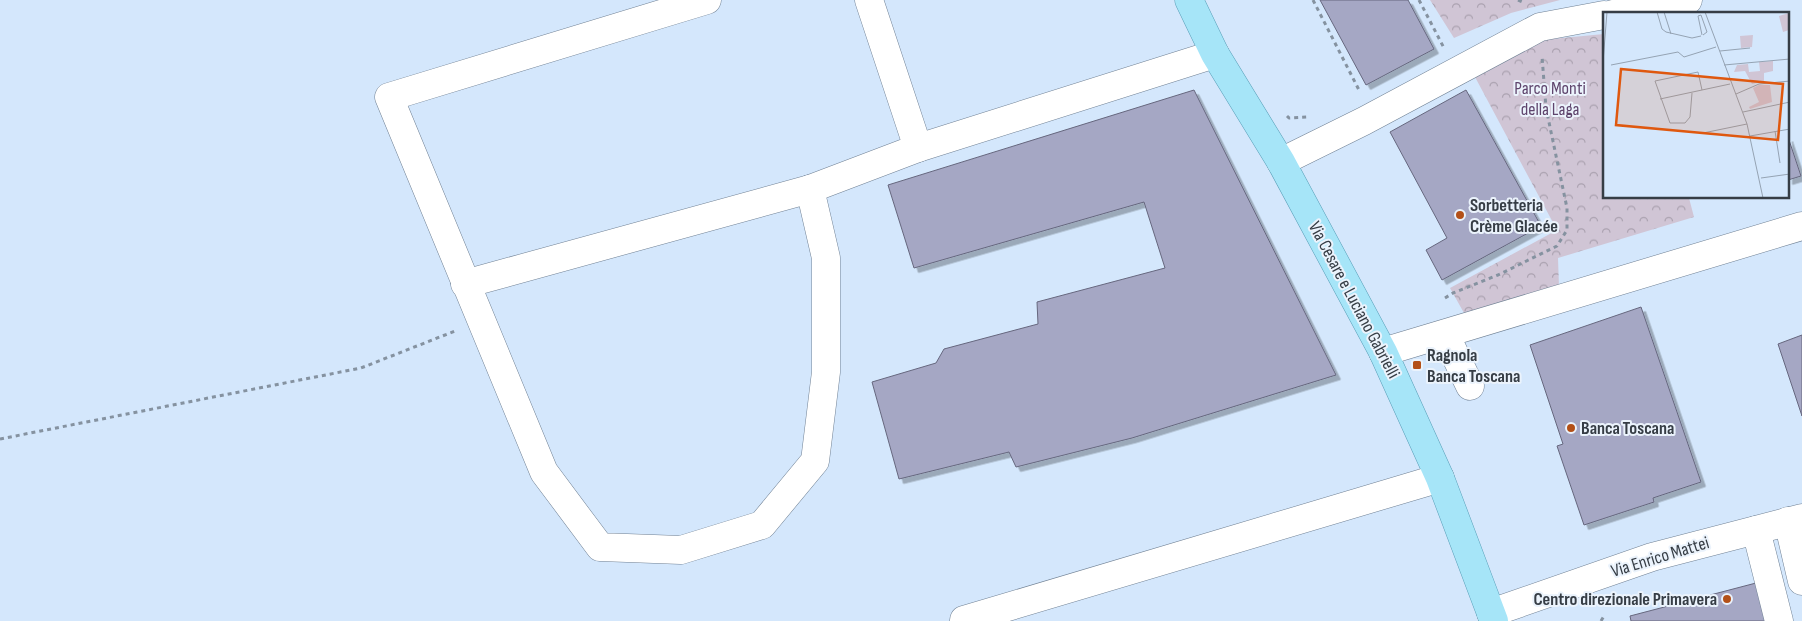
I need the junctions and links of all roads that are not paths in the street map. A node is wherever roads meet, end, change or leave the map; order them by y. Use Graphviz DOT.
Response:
graph roads {
  1 [pos="707,0"];
  2 [pos="869,0"];
  3 [pos="1189,0"];
  4 [pos="1688,0"];
  5 [pos="1624,12"];
  6 [pos="1603,15"];
  7 [pos="1216,54"];
  8 [pos="918,148"];
  9 [pos="1281,162"];
  10 [pos="810,189"];
  11 [pos="1802,226"];
  12 [pos="465,284"];
  13 [pos="1445,334"];
  14 [pos="1383,352"];
  15 [pos="1470,386"];
  16 [pos="1440,478"];
  17 [pos="1795,520"];
  18 [pos="1756,530"];
  19 [pos="1802,581"];
  20 [pos="1493,617"];
  21 [pos="964,620"];
  22 [pos="1779,621"];
  1 -- 12 [label="street"];
  2 -- 8 [label="street"];
  3 -- 7 [label="main road, Via Cesare e Luciano Gabrielli"];
  4 -- 5 [label="street"];
  6 -- 9 [label="street"];
  7 -- 8 [label="street"];
  7 -- 9 [label="main road, Via Cesare e Luciano Gabrielli"];
  8 -- 10 [label="street"];
  9 -- 14 [label="main road, Via Cesare e Luciano Gabrielli"];
  10 -- 12 [label="street"];
  10 -- 12 [label="street"];
  11 -- 13 [label="street"];
  13 -- 14 [label="street"];
  13 -- 15 [label="street"];
  14 -- 16 [label="main road, Via Cesare e Luciano Gabrielli"];
  16 -- 20 [label="main road, Via Cesare e Luciano Gabrielli"];
  16 -- 21 [label="street"];
  17 -- 18 [label="street, Via Enrico Mattei"];
  17 -- 19 [label="street"];
  18 -- 20 [label="street, Via Enrico Mattei"];
  18 -- 22 [label="street"];
}
